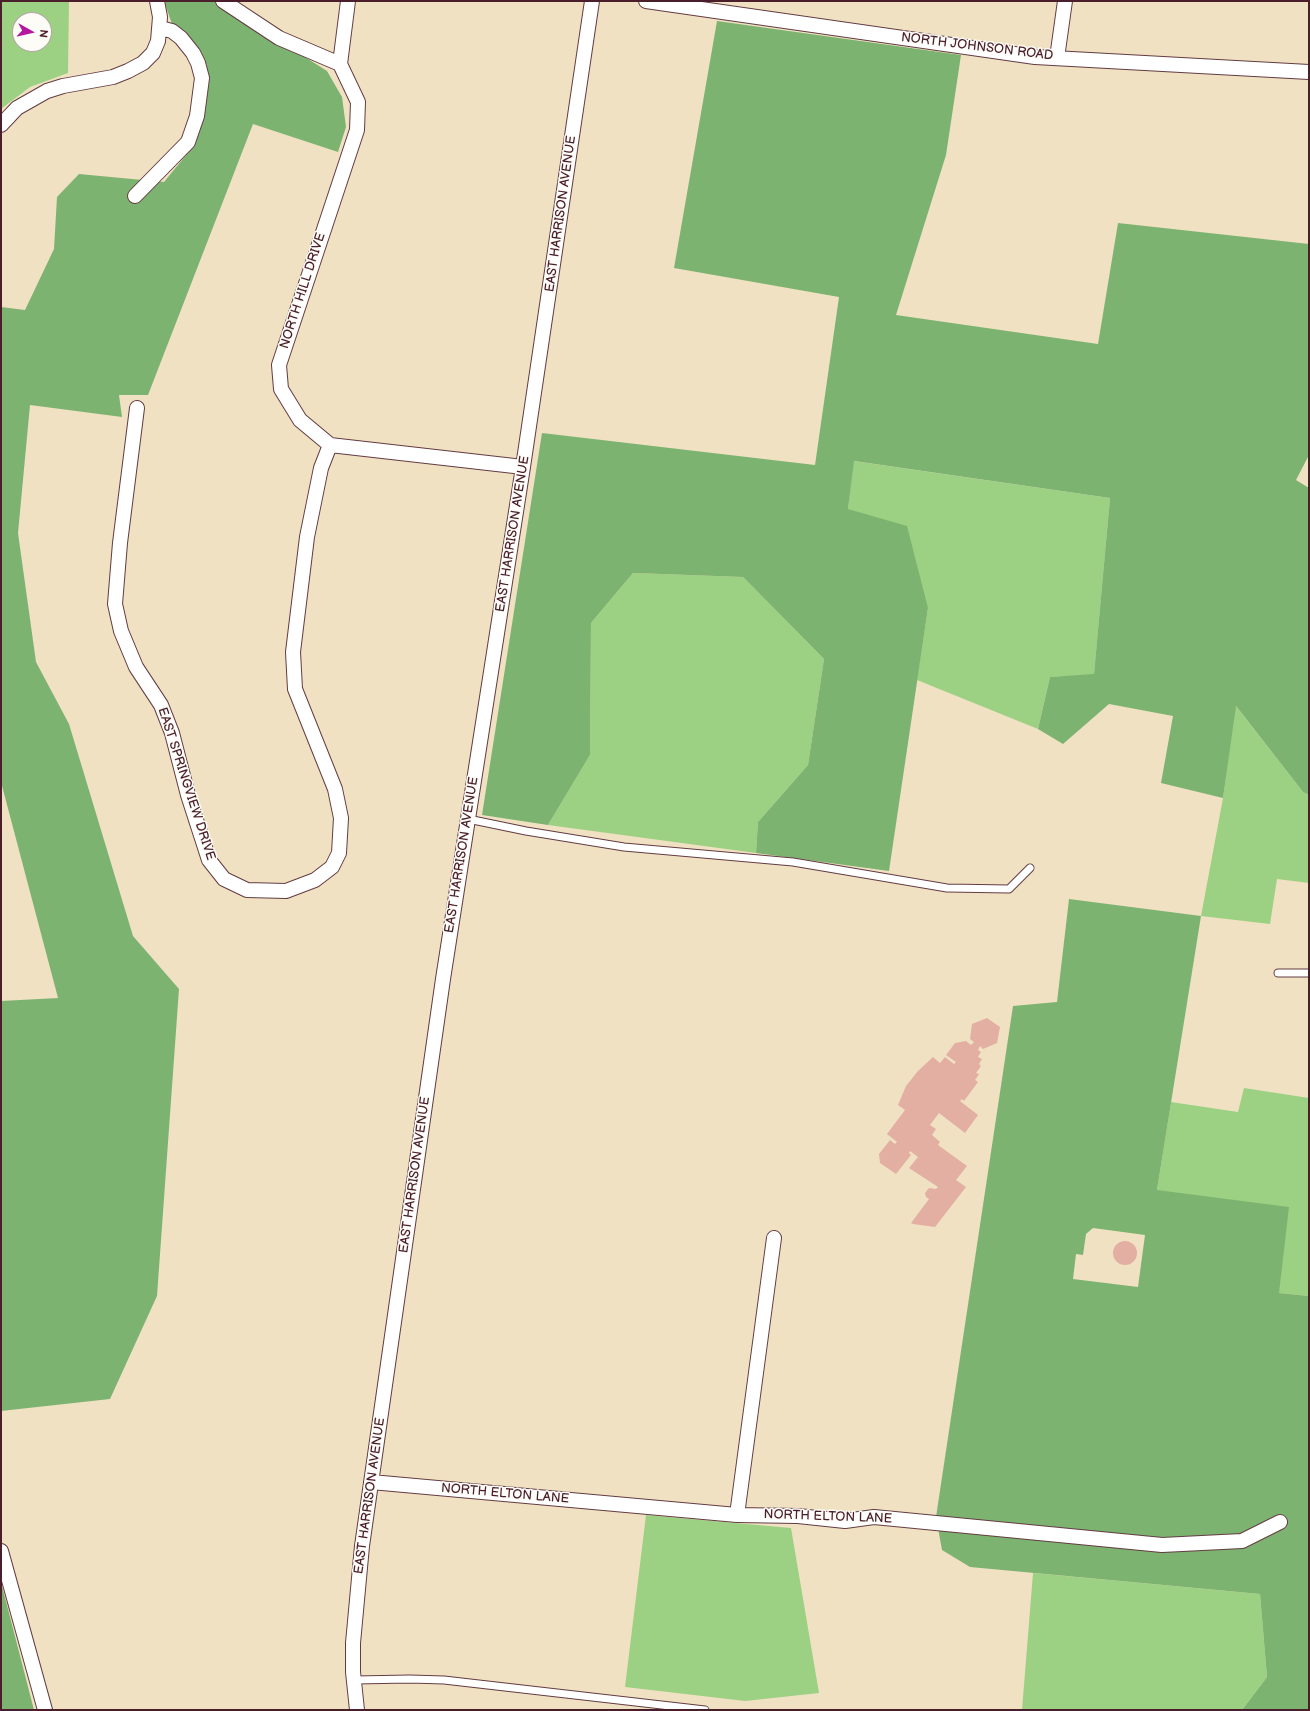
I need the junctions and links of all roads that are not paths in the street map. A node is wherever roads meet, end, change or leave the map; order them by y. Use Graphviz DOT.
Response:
graph roads {
  1 [pos="157,1"];
  2 [pos="223,1"];
  3 [pos="348,1"];
  4 [pos="592,1"];
  5 [pos="646,1"];
  6 [pos="1065,1"];
  7 [pos="160,28"];
  8 [pos="1057,58"];
  9 [pos="340,64"];
  10 [pos="1309,72"];
  11 [pos="1,125"];
  12 [pos="135,196"];
  13 [pos="137,408"];
  14 [pos="330,445"];
  15 [pos="523,468"];
  16 [pos="468,819"];
  17 [pos="1030,868"];
  18 [pos="1278,973"];
  19 [pos="1309,973"];
  20 [pos="774,1238"];
  21 [pos="372,1482"];
  22 [pos="737,1515"];
  23 [pos="1280,1522"];
  24 [pos="1,1551"];
  25 [pos="354,1680"];
  26 [pos="45,1710"];
  27 [pos="357,1710"];
  28 [pos="705,1710"];
  1 -- 7 [label="street"];
  2 -- 9 [label="street"];
  3 -- 9 [label="street"];
  4 -- 15 [label="street, EAST HARRISON AVENUE"];
  5 -- 8 [label="street, NORTH JOHNSON ROAD"];
  6 -- 8 [label="street"];
  7 -- 11 [label="street"];
  7 -- 12 [label="street"];
  8 -- 10 [label="street, NORTH JOHNSON ROAD"];
  9 -- 14 [label="street, NORTH HILL DRIVE"];
  13 -- 14 [label="street, EAST SPRINGVIEW DRIVE"];
  14 -- 15 [label="street"];
  15 -- 16 [label="street, EAST HARRISON AVENUE"];
  16 -- 17 [label="lane"];
  16 -- 21 [label="street, EAST HARRISON AVENUE"];
  18 -- 19 [label="lane"];
  20 -- 22 [label="street"];
  21 -- 22 [label="street, NORTH ELTON LANE"];
  21 -- 25 [label="street, EAST HARRISON AVENUE"];
  22 -- 23 [label="street, NORTH ELTON LANE"];
  24 -- 26 [label="street"];
  25 -- 27 [label="street, EAST HARRISON AVENUE"];
  25 -- 28 [label="lane"];
}
